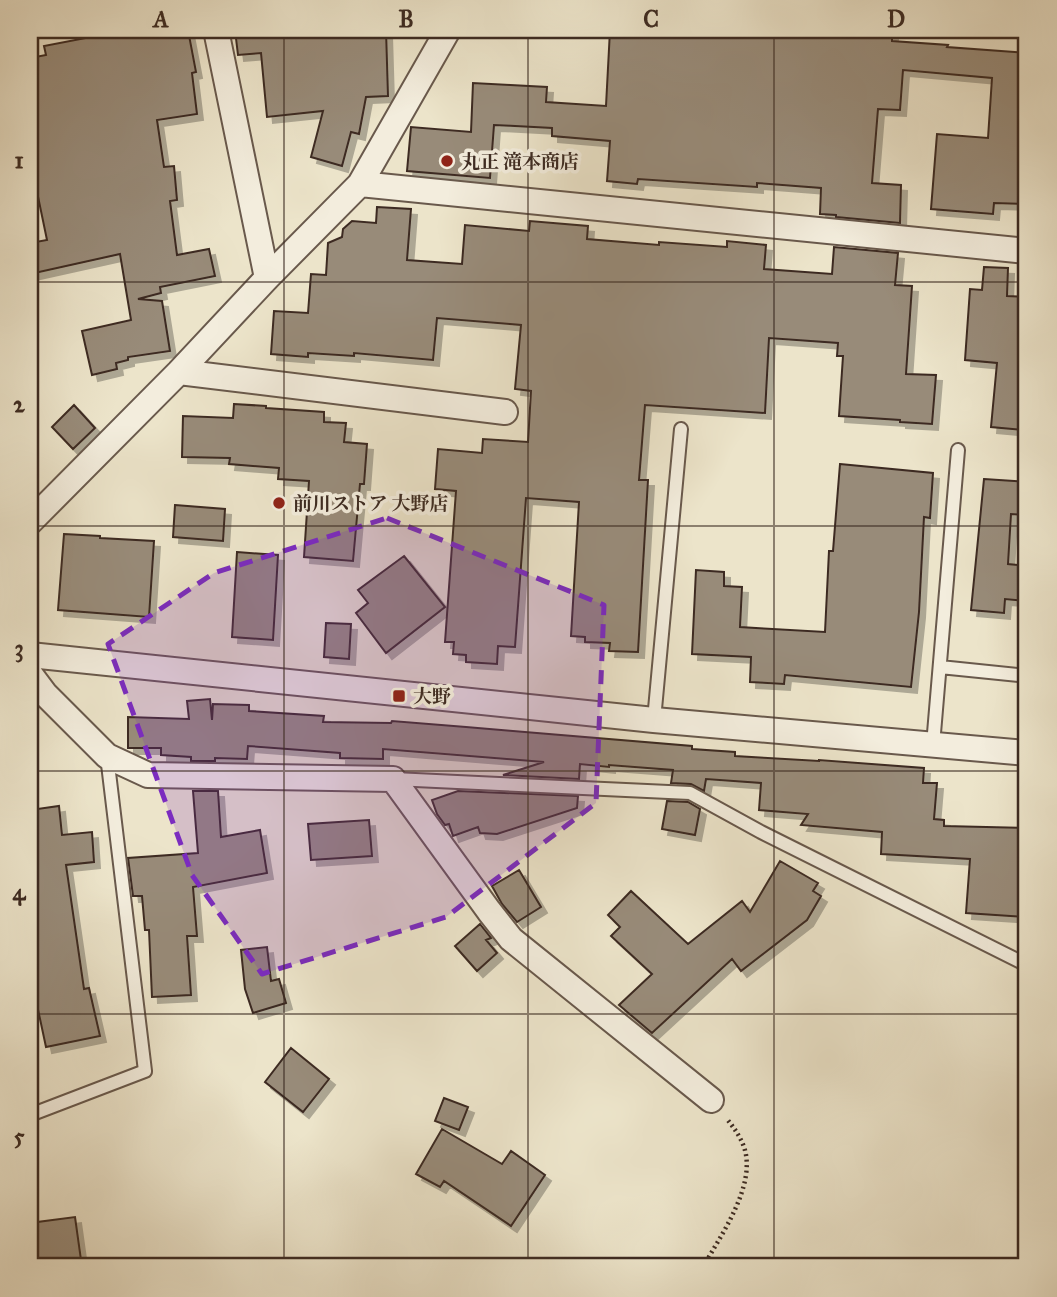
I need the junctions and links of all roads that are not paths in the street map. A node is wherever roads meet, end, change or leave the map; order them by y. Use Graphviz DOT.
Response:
graph roads {
  1 [pos="216,30"];
  2 [pos="448,30"];
  3 [pos="360,184"];
  4 [pos="1027,251"];
  5 [pos="267,278"];
  6 [pos="179,372"];
  7 [pos="505,412"];
  8 [pos="681,429"];
  9 [pos="958,450"];
  10 [pos="30,522"];
  11 [pos="30,655"];
  12 [pos="940,667"];
  13 [pos="30,674"];
  14 [pos="1027,676"];
  15 [pos="654,720"];
  16 [pos="933,745"];
  17 [pos="1027,753"];
  18 [pos="107,757"];
  19 [pos="393,779"];
  20 [pos="1027,965"];
  21 [pos="711,1100"];
  22 [pos="30,1115"];
  1 -- 5 [label="street"];
  2 -- 3 [label="street"];
  3 -- 4 [label="street"];
  3 -- 5 [label="street"];
  5 -- 6 [label="street"];
  6 -- 7 [label="street"];
  6 -- 10 [label="street"];
  8 -- 15 [label="lane"];
  9 -- 12 [label="lane"];
  11 -- 15 [label="street"];
  12 -- 14 [label="lane"];
  12 -- 16 [label="lane"];
  13 -- 18 [label="street"];
  15 -- 16 [label="street"];
  16 -- 17 [label="street"];
  18 -- 19 [label="street"];
  18 -- 22 [label="lane"];
  19 -- 20 [label="lane"];
  19 -- 21 [label="street"];
}
